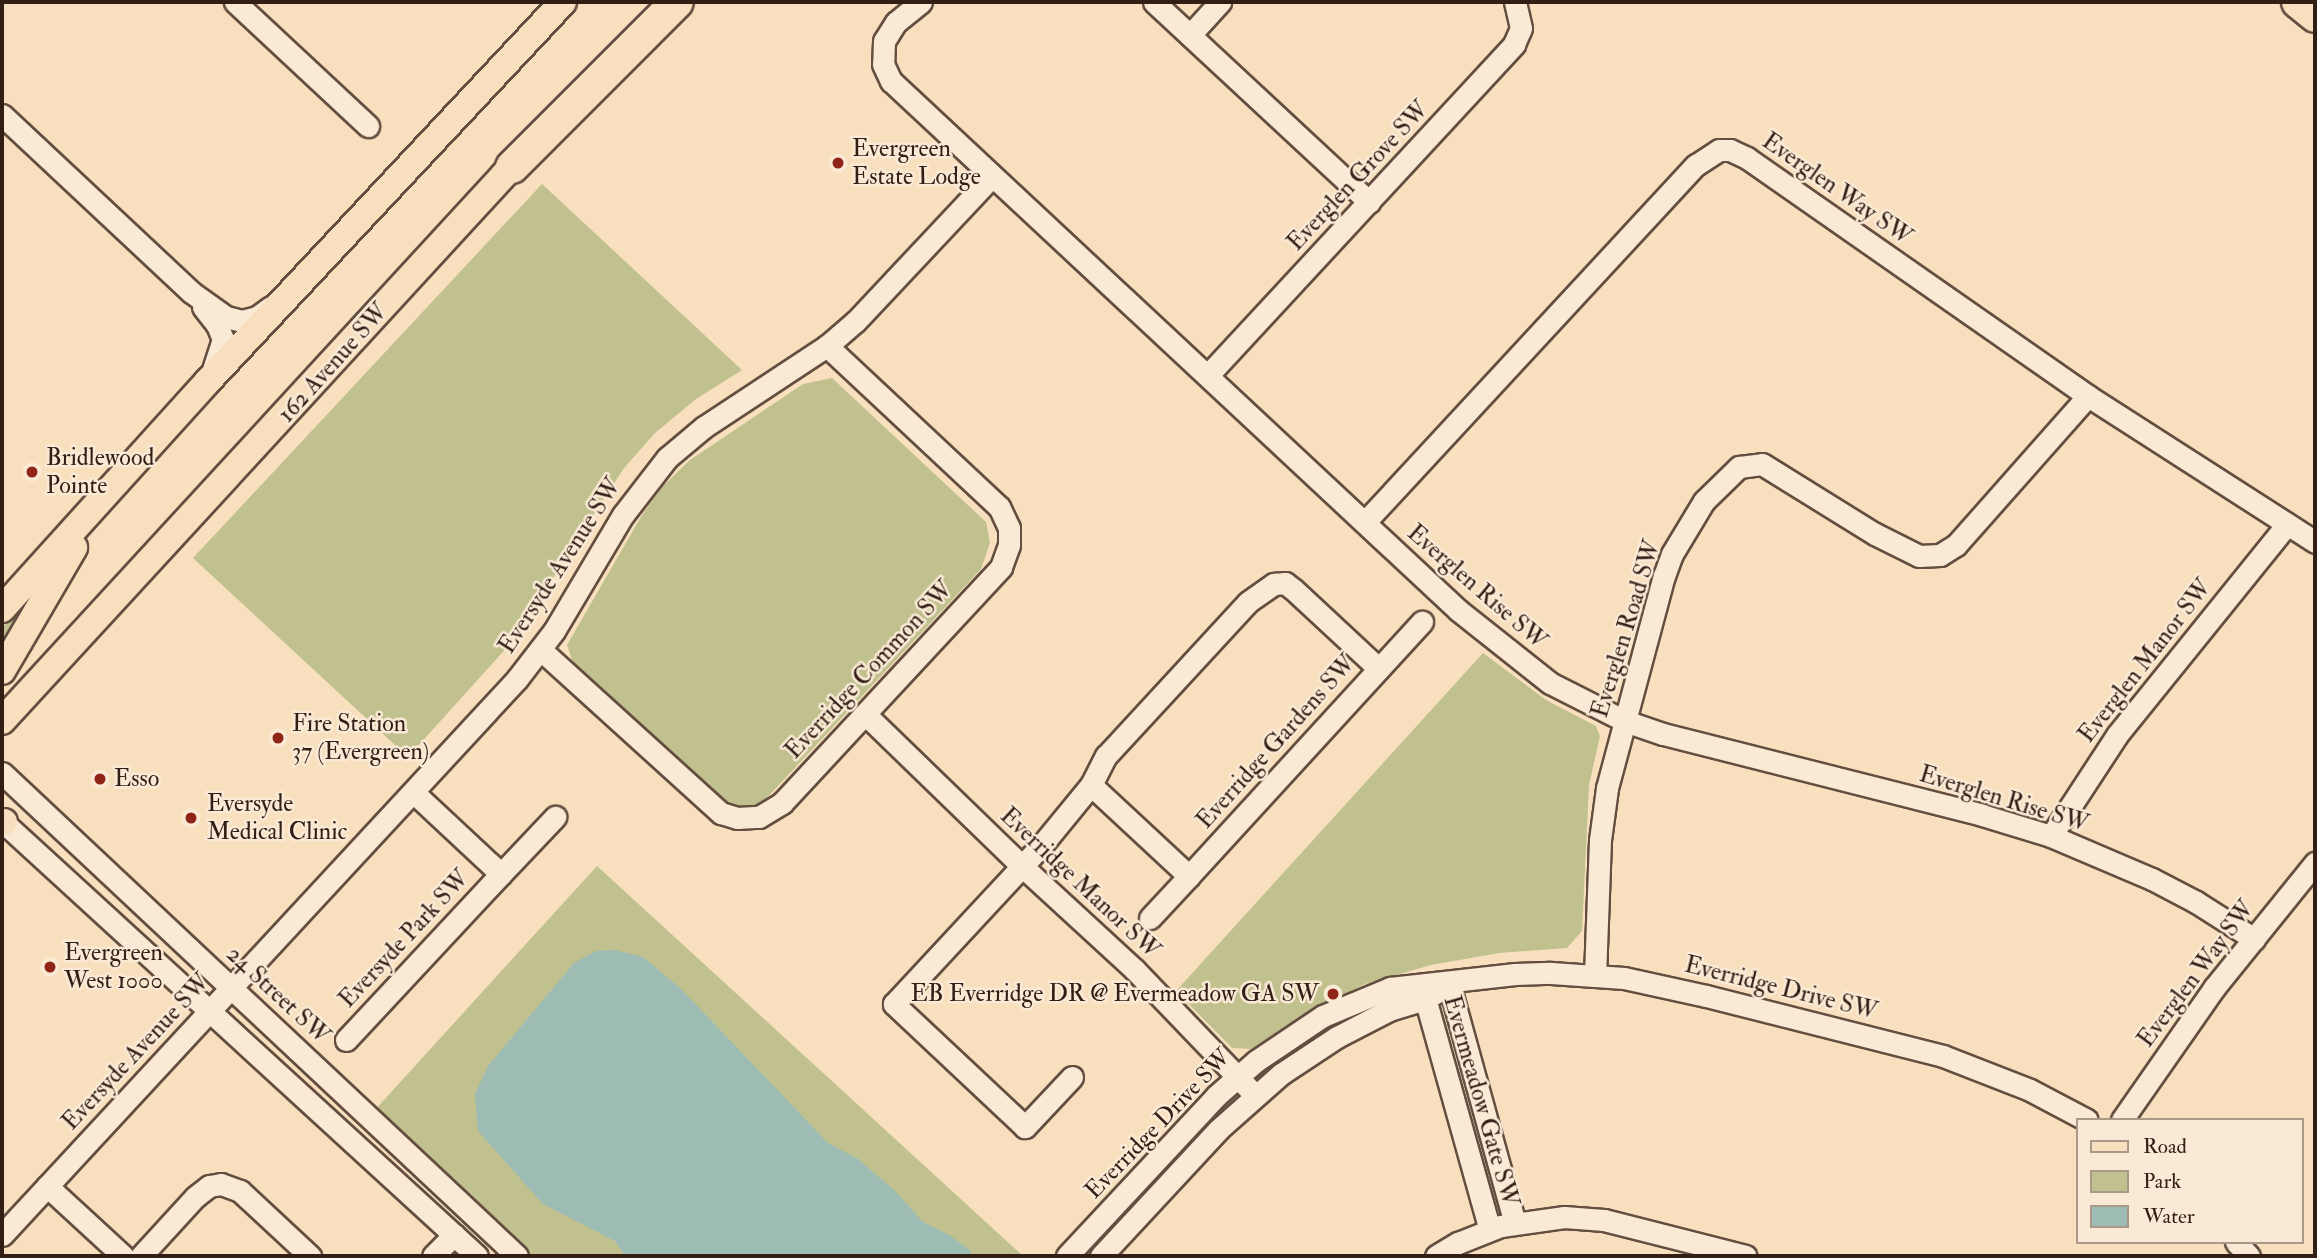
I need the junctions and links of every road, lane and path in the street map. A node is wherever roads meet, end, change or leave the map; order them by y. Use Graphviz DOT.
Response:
graph roads {
  1 [pos="236,2"];
  2 [pos="563,2"];
  3 [pos="661,2"];
  4 [pos="677,2"];
  5 [pos="921,2"];
  6 [pos="1154,2"];
  7 [pos="1220,2"];
  8 [pos="1515,2"];
  9 [pos="2298,2"];
  10 [pos="2315,16"];
  11 [pos="1190,35"];
  12 [pos="2,115"];
  13 [pos="368,126"];
  14 [pos="512,167"];
  15 [pos="992,176"];
  16 [pos="1369,202"];
  17 [pos="191,292"];
  18 [pos="288,296"];
  19 [pos="827,346"];
  20 [pos="1208,375"];
  21 [pos="202,388"];
  22 [pos="2088,396"];
  23 [pos="109,493"];
  24 [pos="1365,522"];
  25 [pos="2287,524"];
  26 [pos="2315,542"];
  27 [pos="3,608"];
  28 [pos="1422,622"];
  29 [pos="541,650"];
  30 [pos="1379,668"];
  31 [pos="2,671"];
  32 [pos="865,714"];
  33 [pos="2,721"];
  34 [pos="1625,721"];
  35 [pos="2,773"];
  36 [pos="1091,785"];
  37 [pos="413,792"];
  38 [pos="555,817"];
  39 [pos="2,821"];
  40 [pos="2051,836"];
  41 [pos="2315,863"];
  42 [pos="1023,867"];
  43 [pos="501,874"];
  44 [pos="1189,876"];
  45 [pos="1150,918"];
  46 [pos="2254,939"];
  47 [pos="1595,976"];
  48 [pos="1449,984"];
  49 [pos="232,987"];
  50 [pos="1424,993"];
  51 [pos="211,1010"];
  52 [pos="346,1040"];
  53 [pos="1238,1076"];
  54 [pos="1072,1077"];
  55 [pos="1255,1094"];
  56 [pos="2083,1118"];
  57 [pos="2124,1118"];
  58 [pos="47,1186"];
  59 [pos="1515,1223"];
  60 [pos="1490,1230"];
  61 [pos="2,1235"];
  62 [pos="453,1235"];
  63 [pos="303,1254"];
  64 [pos="122,1256"];
  65 [pos="141,1256"];
  66 [pos="433,1256"];
  67 [pos="477,1256"];
  68 [pos="517,1256"];
  69 [pos="1067,1256"];
  70 [pos="1101,1256"];
  71 [pos="1436,1256"];
  72 [pos="1746,1256"];
  1 -- 13 [label="street"];
  2 -- 18 [label="main road"];
  3 -- 14 [label="main road, 162 Avenue SW"];
  4 -- 14 [label="highway"];
  5 -- 15 [label="street, Everglen Rise SW"];
  6 -- 11 [label="street"];
  7 -- 11 [label="street"];
  8 -- 16 [label="street, Everglen Grove SW"];
  9 -- 10 [label="highway"];
  11 -- 16 [label="street"];
  12 -- 17 [label="street"];
  14 -- 33 [label="main road, 162 Avenue SW"];
  15 -- 19 [label="street, Eversyde Avenue SW"];
  15 -- 20 [label="street, Everglen Rise SW"];
  16 -- 20 [label="street, Everglen Grove SW"];
  17 -- 18 [label="street"];
  17 -- 21 [label="street"];
  18 -- 21 [label="main road"];
  19 -- 29 [label="street, Eversyde Avenue SW"];
  19 -- 32 [label="street, Everridge Common SW"];
  20 -- 24 [label="street, Everglen Rise SW"];
  21 -- 23 [label="main road"];
  22 -- 24 [label="street, Everglen Way SW"];
  22 -- 25 [label="street, Everglen Way SW"];
  22 -- 34 [label="street, Everglen Road SW"];
  23 -- 27 [label="main road"];
  23 -- 31 [label="main road"];
  24 -- 34 [label="street, Everglen Rise SW"];
  25 -- 26 [label="street, Everglen Way SW"];
  25 -- 40 [label="street, Everglen Manor SW"];
  28 -- 30 [label="street"];
  29 -- 32 [label="street, Everridge Common SW"];
  29 -- 37 [label="street, Eversyde Avenue SW"];
  30 -- 36 [label="street, Everridge Gardens SW"];
  30 -- 44 [label="street, Everridge Gardens SW"];
  32 -- 42 [label="street, Everridge Manor SW"];
  34 -- 40 [label="street, Everglen Rise SW"];
  34 -- 47 [label="street, Everglen Road SW"];
  35 -- 49 [label="street, 24 Street SW"];
  36 -- 42 [label="street, Everridge Gardens SW"];
  36 -- 44 [label="street"];
  37 -- 43 [label="street, Eversyde Park SW"];
  37 -- 49 [label="street, Eversyde Avenue SW"];
  38 -- 43 [label="street, Eversyde Park SW"];
  39 -- 51 [label="street"];
  40 -- 46 [label="street, Everglen Rise SW"];
  41 -- 46 [label="street, Everglen Way SW"];
  42 -- 53 [label="street, Everridge Manor SW"];
  42 -- 54 [label="street, Everridge Gardens SW"];
  43 -- 52 [label="street, Eversyde Park SW"];
  44 -- 45 [label="street, Everridge Gardens SW"];
  46 -- 57 [label="street, Everglen Way SW"];
  47 -- 48 [label="street, Everridge Drive SW"];
  47 -- 56 [label="street, Everridge Drive SW"];
  48 -- 50 [label="street, Everridge Drive SW"];
  48 -- 59 [label="street, Evermeadow Gate SW"];
  49 -- 51 [label="street, Eversyde Avenue SW"];
  49 -- 68 [label="street, 24 Street SW"];
  50 -- 53 [label="street, Everridge Drive SW"];
  50 -- 55 [label="street, Everridge Drive SW"];
  50 -- 60 [label="street, Evermeadow Gate SW"];
  51 -- 58 [label="street, Eversyde Avenue SW"];
  51 -- 62 [label="street"];
  53 -- 55 [label="street, Everridge Manor SW"];
  53 -- 69 [label="street, Everridge Drive SW"];
  55 -- 70 [label="street, Everridge Drive SW"];
  58 -- 61 [label="street, Eversyde Avenue SW"];
  58 -- 64 [label="street"];
  59 -- 60 [label="street"];
  59 -- 72 [label="street"];
  60 -- 71 [label="street"];
  62 -- 66 [label="street"];
  62 -- 67 [label="street"];
  63 -- 65 [label="street"];
}
